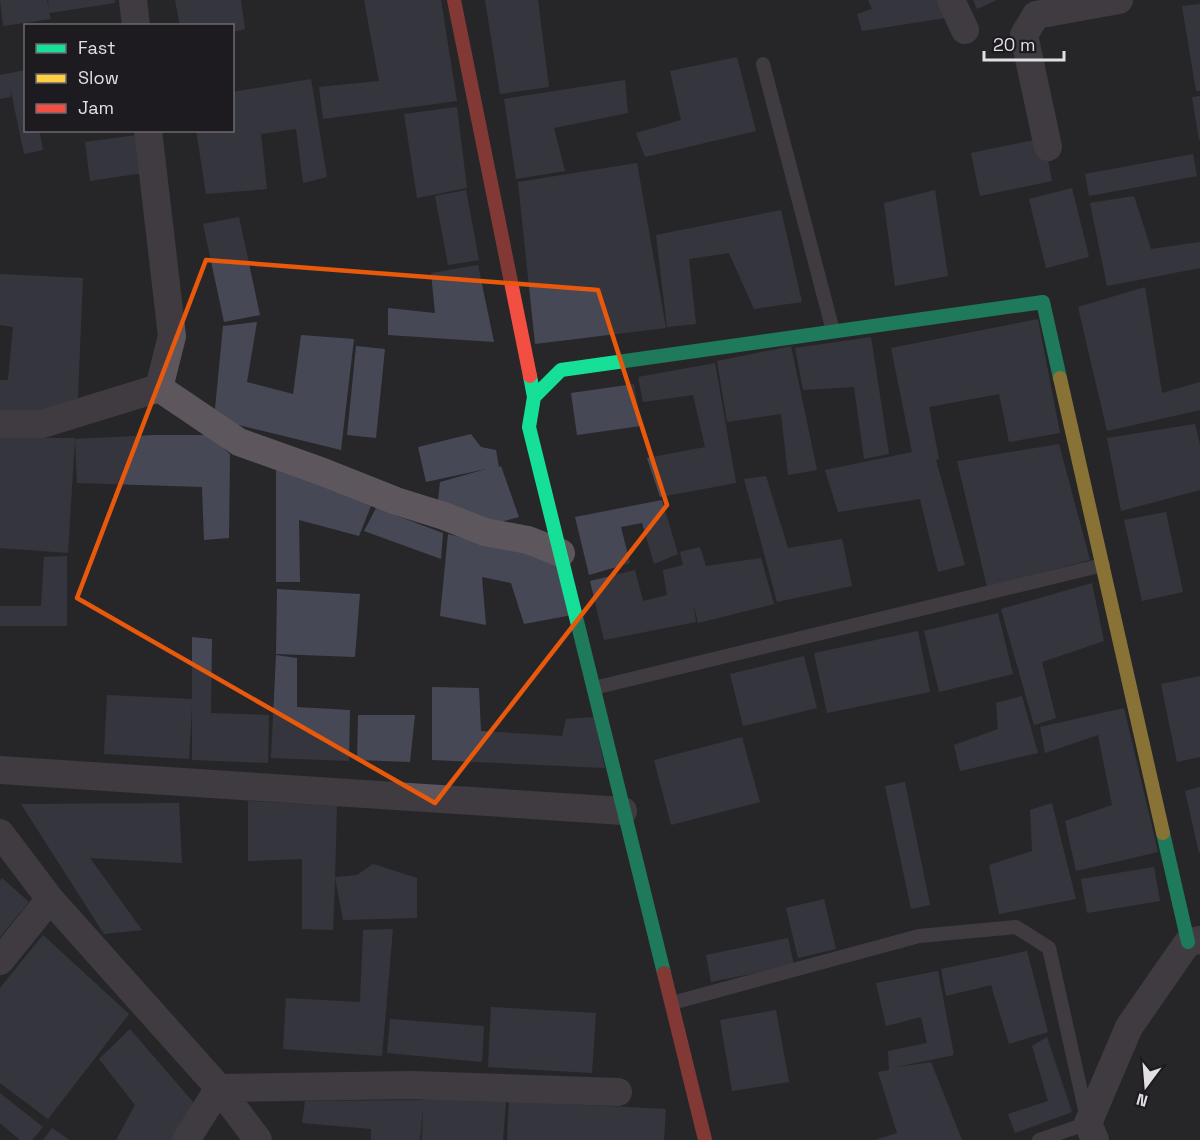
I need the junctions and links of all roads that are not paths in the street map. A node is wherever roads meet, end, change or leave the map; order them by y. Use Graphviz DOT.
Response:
graph roads {
  1 [pos="134,0"];
  2 [pos="454,0"];
  3 [pos="951,0"];
  4 [pos="1119,0"];
  5 [pos="136,24"];
  6 [pos="965,30"];
  7 [pos="763,64"];
  8 [pos="148,132"];
  9 [pos="1048,147"];
  10 [pos="833,331"];
  11 [pos="159,388"];
  12 [pos="534,397"];
  13 [pos="0,424"];
  14 [pos="561,553"];
  15 [pos="1102,565"];
  16 [pos="594,688"];
  17 [pos="0,770"];
  18 [pos="624,811"];
  19 [pos="0,833"];
  20 [pos="50,899"];
  21 [pos="1194,941"];
  22 [pos="0,961"];
  23 [pos="670,1004"];
  24 [pos="219,1088"];
  25 [pos="618,1092"];
  26 [pos="1091,1131"];
  27 [pos="186,1140"];
  28 [pos="258,1140"];
  29 [pos="705,1140"];
  30 [pos="1039,1140"];
  1 -- 5 [label="street"];
  2 -- 12 [label="street"];
  3 -- 6 [label="street"];
  4 -- 9 [label="street"];
  7 -- 10 [label="lane"];
  8 -- 11 [label="street"];
  10 -- 12 [label="street"];
  10 -- 15 [label="street"];
  11 -- 13 [label="street"];
  11 -- 14 [label="street"];
  12 -- 14 [label="street"];
  14 -- 16 [label="street"];
  15 -- 16 [label="lane"];
  15 -- 21 [label="street"];
  16 -- 18 [label="street"];
  17 -- 18 [label="street"];
  18 -- 23 [label="street"];
  19 -- 20 [label="street"];
  20 -- 22 [label="street"];
  20 -- 24 [label="street"];
  21 -- 26 [label="street"];
  23 -- 26 [label="lane"];
  23 -- 29 [label="street"];
  24 -- 25 [label="street"];
  24 -- 27 [label="street"];
  24 -- 28 [label="street"];
  26 -- 30 [label="lane"];
}
